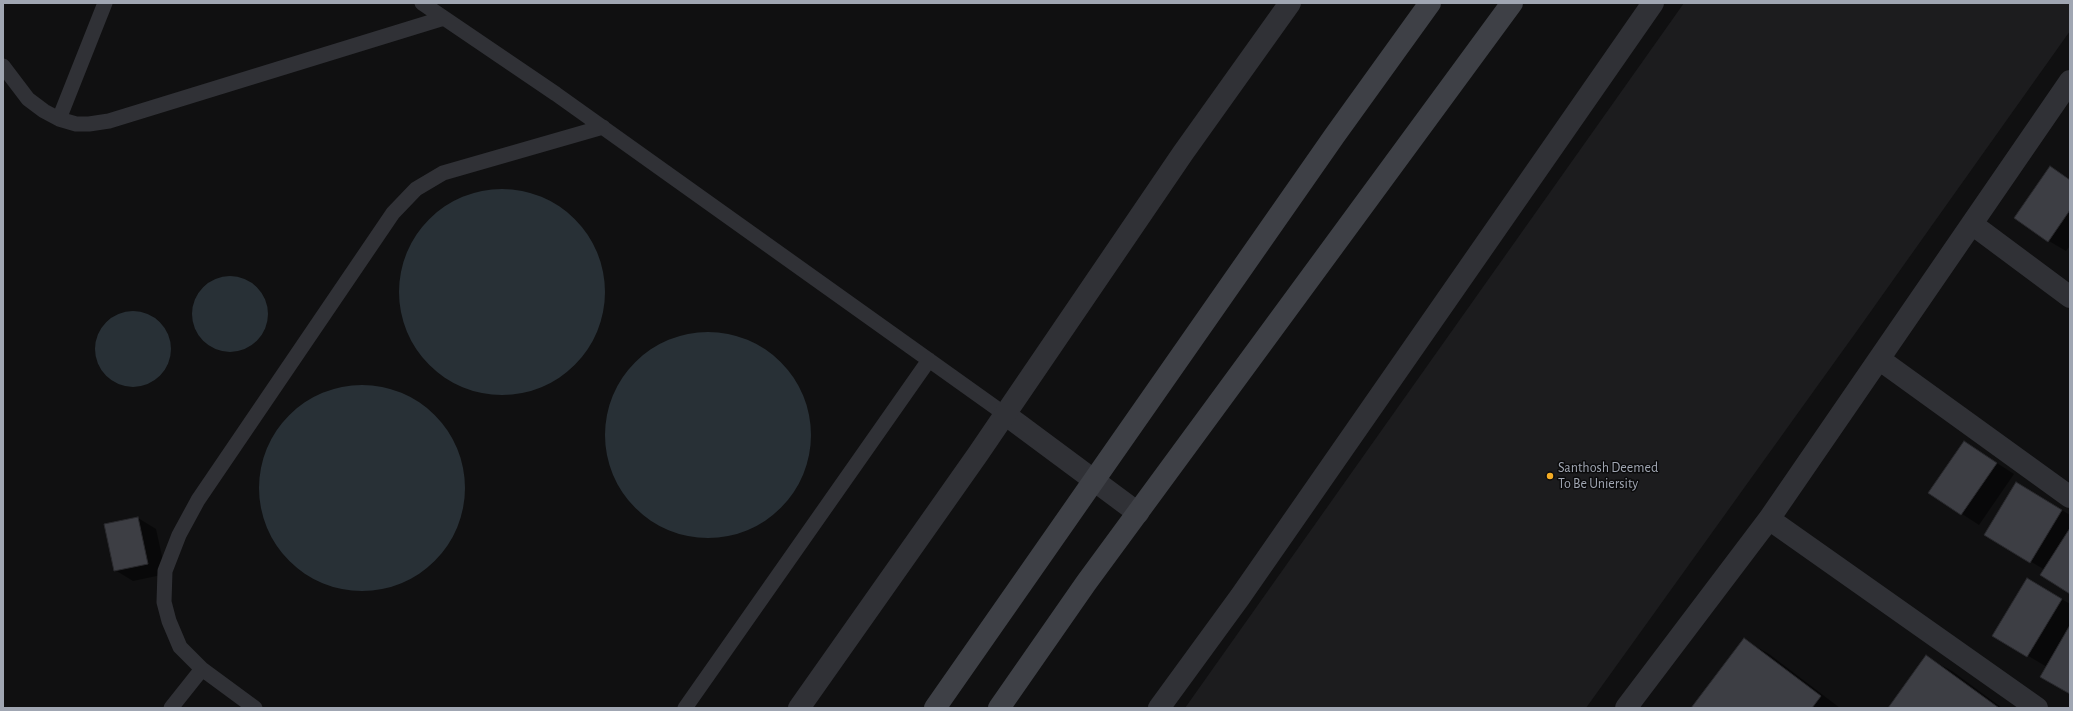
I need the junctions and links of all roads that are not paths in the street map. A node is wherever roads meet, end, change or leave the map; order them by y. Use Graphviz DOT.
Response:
graph roads {
  1 [pos="105,3"];
  2 [pos="422,3"];
  3 [pos="1290,3"];
  4 [pos="1430,3"];
  5 [pos="1512,3"];
  6 [pos="1653,3"];
  7 [pos="444,18"];
  8 [pos="3,66"];
  9 [pos="2070,81"];
  10 [pos="59,119"];
  11 [pos="603,127"];
  12 [pos="1972,224"];
  13 [pos="2070,297"];
  14 [pos="1879,359"];
  15 [pos="929,360"];
  16 [pos="1006,414"];
  17 [pos="1094,480"];
  18 [pos="2070,497"];
  19 [pos="1138,513"];
  20 [pos="1769,519"];
  21 [pos="202,669"];
  22 [pos="171,708"];
  23 [pos="255,708"];
  24 [pos="685,708"];
  25 [pos="799,708"];
  26 [pos="935,708"];
  27 [pos="998,708"];
  28 [pos="1159,708"];
  29 [pos="1626,708"];
  30 [pos="2037,708"];
  1 -- 10 [label="lane"];
  2 -- 7 [label="lane"];
  3 -- 16 [label="street"];
  4 -- 17 [label="main road"];
  5 -- 19 [label="main road"];
  6 -- 28 [label="street"];
  7 -- 10 [label="lane"];
  7 -- 11 [label="lane"];
  8 -- 10 [label="lane"];
  9 -- 12 [label="street"];
  11 -- 15 [label="lane"];
  11 -- 21 [label="lane"];
  12 -- 13 [label="street"];
  12 -- 14 [label="street"];
  14 -- 18 [label="street"];
  14 -- 20 [label="street"];
  15 -- 16 [label="lane"];
  15 -- 24 [label="lane"];
  16 -- 17 [label="street"];
  16 -- 25 [label="street"];
  17 -- 19 [label="street"];
  17 -- 26 [label="main road"];
  19 -- 27 [label="main road"];
  20 -- 29 [label="street"];
  20 -- 30 [label="street"];
  21 -- 22 [label="lane"];
  21 -- 23 [label="lane"];
}
